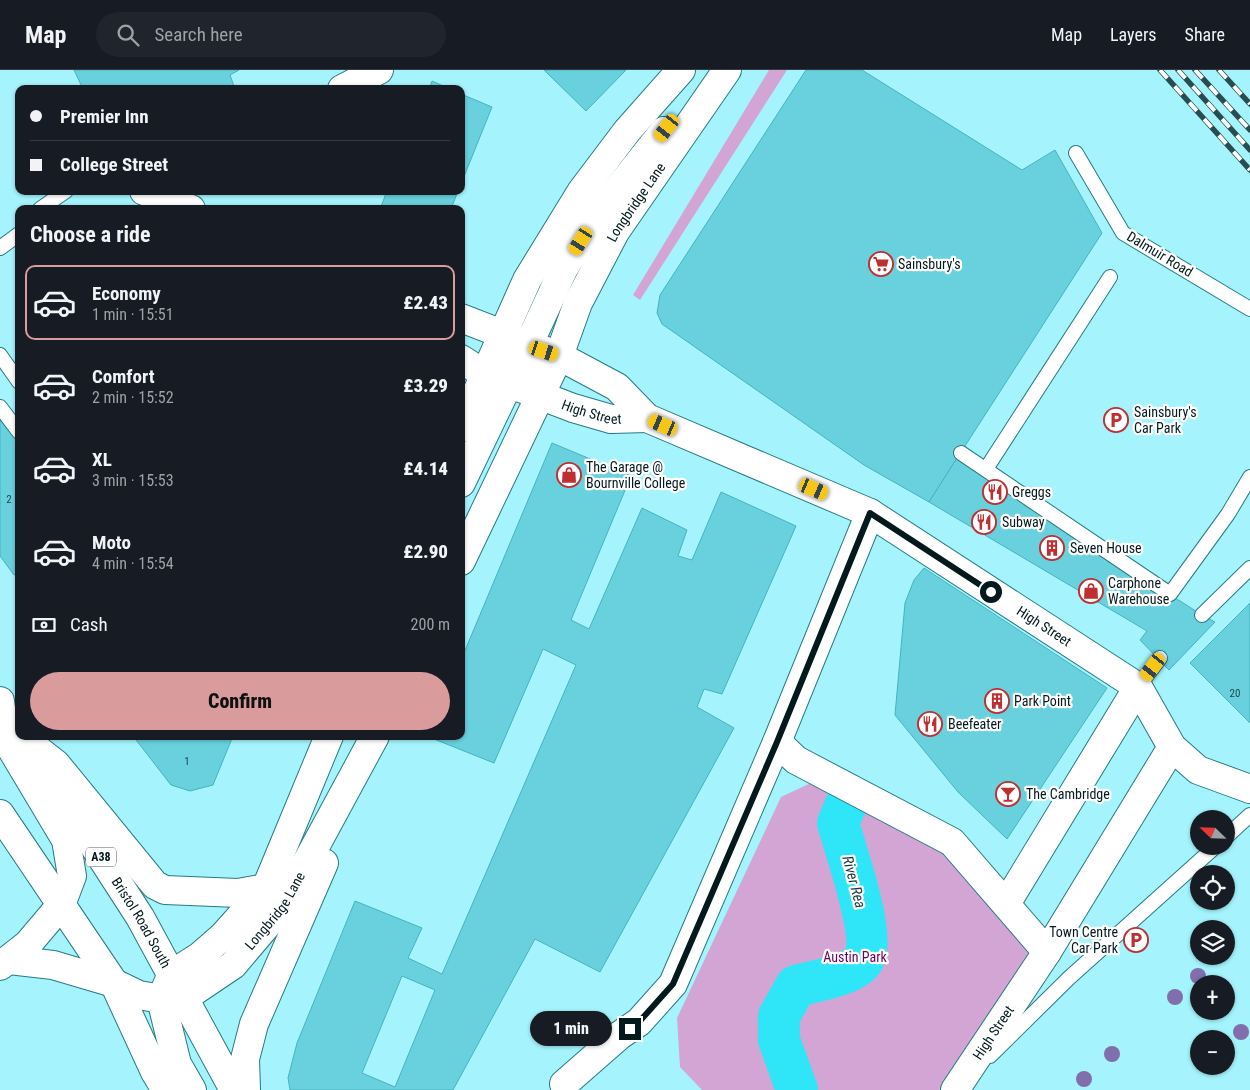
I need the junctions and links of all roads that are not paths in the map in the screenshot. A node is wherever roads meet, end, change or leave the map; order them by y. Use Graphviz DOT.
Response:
graph roads {
  1 [pos="379,70"];
  2 [pos="681,70"];
  3 [pos="713,70"];
  4 [pos="727,70"];
  5 [pos="350,85"];
  6 [pos="1076,153"];
  7 [pos="60,195"];
  8 [pos="154,195"];
  9 [pos="46,205"];
  10 [pos="181,205"];
  11 [pos="15,237"];
  12 [pos="0,248"];
  13 [pos="1110,277"];
  14 [pos="1250,308"];
  15 [pos="465,320"];
  16 [pos="502,334"];
  17 [pos="528,346"];
  18 [pos="0,355"];
  19 [pos="559,356"];
  20 [pos="465,361"];
  21 [pos="15,376"];
  22 [pos="496,378"];
  23 [pos="539,397"];
  24 [pos="0,406"];
  25 [pos="646,418"];
  26 [pos="465,422"];
  27 [pos="15,427"];
  28 [pos="961,453"];
  29 [pos="986,469"];
  30 [pos="465,471"];
  31 [pos="1250,478"];
  32 [pos="870,513"];
  33 [pos="465,553"];
  34 [pos="1250,568"];
  35 [pos="1202,615"];
  36 [pos="1160,658"];
  37 [pos="1138,687"];
  38 [pos="0,701"];
  39 [pos="15,724"];
  40 [pos="26,740"];
  41 [pos="28,740"];
  42 [pos="327,740"];
  43 [pos="341,740"];
  44 [pos="373,740"];
  45 [pos="378,740"];
  46 [pos="777,742"];
  47 [pos="1172,747"];
  48 [pos="1250,789"];
  49 [pos="0,814"];
  50 [pos="297,814"];
  51 [pos="1250,815"];
  52 [pos="1235,829"];
  53 [pos="1206,855"];
  54 [pos="266,888"];
  55 [pos="1006,904"];
  56 [pos="61,905"];
  57 [pos="1048,952"];
  58 [pos="5,963"];
  59 [pos="172,974"];
  60 [pos="114,983"];
  61 [pos="172,998"];
  62 [pos="560,1087"];
  63 [pos="956,1089"];
  64 [pos="166,1090"];
  65 [pos="192,1090"];
  66 [pos="234,1090"];
  67 [pos="246,1090"];
  1 -- 5 [label="main road"];
  2 -- 16 [label="main road"];
  3 -- 17 [label="main road, Longbridge Lane"];
  4 -- 19 [label="main road, Longbridge Lane"];
  6 -- 14 [label="lane, Dalmuir Road"];
  7 -- 9 [label="lane"];
  8 -- 10 [label="main road"];
  11 -- 12 [label="lane"];
  13 -- 29 [label="lane"];
  15 -- 16 [label="main road, High Street"];
  16 -- 17 [label="main road, High Street"];
  16 -- 22 [label="main road"];
  17 -- 19 [label="main road, High Street"];
  17 -- 22 [label="main road"];
  18 -- 21 [label="lane"];
  19 -- 22 [label="main road"];
  19 -- 23 [label="main road, Longbridge Lane"];
  19 -- 25 [label="main road, High Street"];
  20 -- 22 [label="main road, High Street"];
  22 -- 23 [label="main road, High Street"];
  22 -- 26 [label="main road"];
  22 -- 30 [label="main road"];
  23 -- 25 [label="main road, High Street"];
  23 -- 33 [label="main road, Longbridge Lane"];
  24 -- 27 [label="lane"];
  25 -- 32 [label="main road, High Street"];
  28 -- 29 [label="lane"];
  29 -- 31 [label="lane"];
  32 -- 37 [label="main road, High Street"];
  32 -- 46 [label="main road"];
  34 -- 35 [label="lane"];
  36 -- 37 [label="lane"];
  37 -- 47 [label="main road, High Street"];
  37 -- 55 [label="main road"];
  38 -- 39 [label="main road, Bristol Road South / A38"];
  38 -- 56 [label="main road"];
  40 -- 59 [label="main road, Bristol Road South / A38"];
  41 -- 54 [label="main road, Longbridge Lane"];
  42 -- 50 [label="main road, Longbridge Lane"];
  43 -- 50 [label="main road, Longbridge Lane"];
  44 -- 61 [label="main road, Longbridge Lane"];
  45 -- 67 [label="main road, Longbridge Lane"];
  46 -- 55 [label="main road"];
  46 -- 62 [label="main road"];
  47 -- 48 [label="main road, High Street"];
  47 -- 57 [label="main road, High Street"];
  49 -- 56 [label="main road"];
  50 -- 54 [label="main road, Longbridge Lane"];
  51 -- 52 [label="lane"];
  53 -- 63 [label="lane, High Street"];
  54 -- 59 [label="main road, Longbridge Lane"];
  55 -- 57 [label="main road"];
  56 -- 58 [label="main road"];
  56 -- 60 [label="main road"];
  57 -- 63 [label="main road, High Street"];
  58 -- 60 [label="main road"];
  59 -- 61 [label="main road, Bristol Road South / A38"];
  60 -- 61 [label="main road"];
  60 -- 64 [label="main road"];
  61 -- 65 [label="main road"];
  61 -- 66 [label="main road, Bristol Road South / A38"];
}
